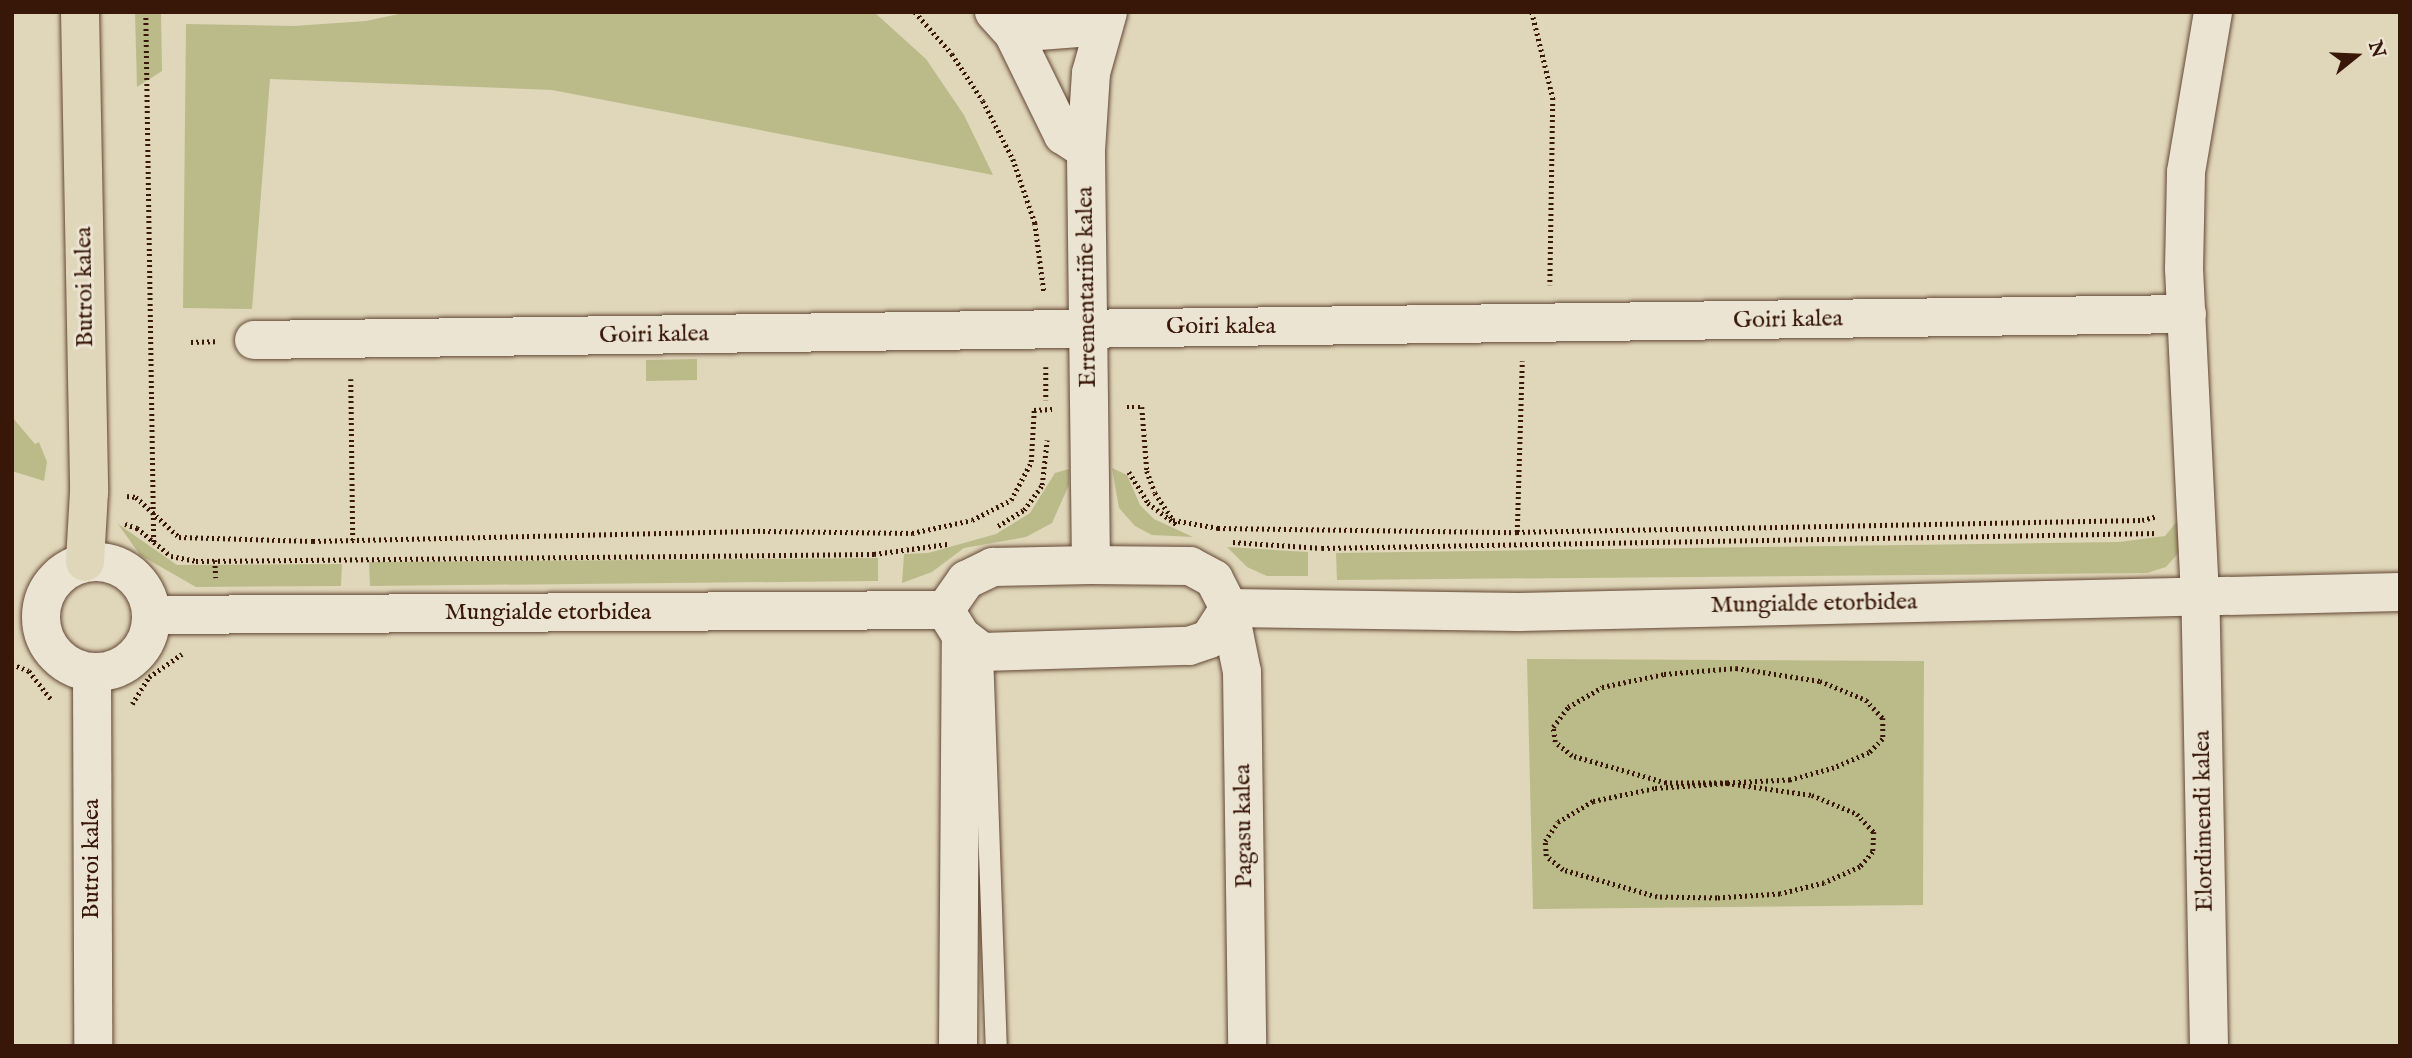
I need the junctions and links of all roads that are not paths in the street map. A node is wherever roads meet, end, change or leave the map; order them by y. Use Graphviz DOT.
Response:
graph roads {
  1 [pos="80,12"];
  2 [pos="2213,12"];
  3 [pos="1106,19"];
  4 [pos="1003,23"];
  5 [pos="1086,150"];
  6 [pos="2187,314"];
  7 [pos="1088,328"];
  8 [pos="254,340"];
  9 [pos="85,562"];
  10 [pos="1091,565"];
  11 [pos="2400,592"];
  12 [pos="2200,596"];
  13 [pos="1229,608"];
  14 [pos="27,613"];
  15 [pos="151,615"];
  16 [pos="963,633"];
  17 [pos="92,672"];
  18 [pos="93,1046"];
  19 [pos="958,1046"];
  20 [pos="996,1046"];
  21 [pos="1247,1046"];
  22 [pos="2209,1046"];
  1 -- 9 [label="main road, Butroi kalea"];
  2 -- 6 [label="street, Elordimendi kalea"];
  3 -- 4 [label="street"];
  3 -- 5 [label="street, Errementariñe kalea"];
  4 -- 5 [label="street"];
  5 -- 7 [label="street, Errementariñe kalea"];
  6 -- 7 [label="street, Goiri kalea"];
  6 -- 12 [label="street, Elordimendi kalea"];
  7 -- 8 [label="street, Goiri kalea"];
  7 -- 10 [label="street, Errementariñe kalea"];
  9 -- 14 [label="street"];
  9 -- 15 [label="street"];
  10 -- 13 [label="street"];
  10 -- 16 [label="street"];
  11 -- 12 [label="street, Mungialde etorbidea"];
  12 -- 13 [label="street, Mungialde etorbidea"];
  12 -- 22 [label="street, Elordimendi kalea"];
  13 -- 16 [label="street, Mungialde etorbidea"];
  13 -- 21 [label="street, Pagasu kalea"];
  14 -- 17 [label="street"];
  15 -- 16 [label="street, Mungialde etorbidea"];
  15 -- 17 [label="street"];
  16 -- 19 [label="street"];
  16 -- 20 [label="lane"];
  17 -- 18 [label="street, Butroi kalea"];
}
